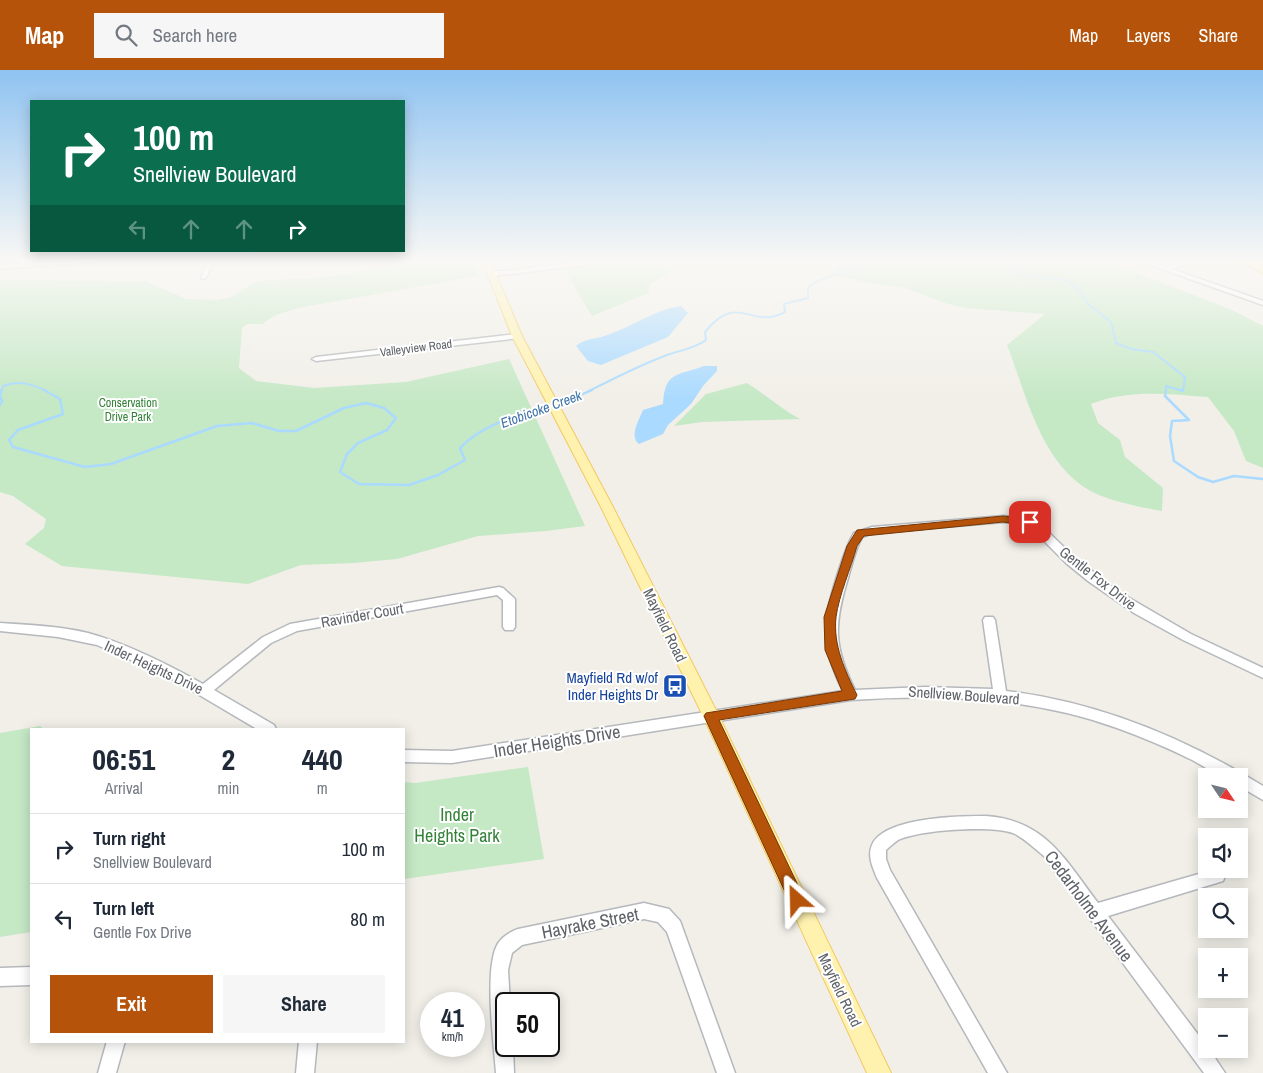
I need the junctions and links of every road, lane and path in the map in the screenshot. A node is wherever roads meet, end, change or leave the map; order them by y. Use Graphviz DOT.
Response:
graph roads {
  1 [pos="505,307"];
  2 [pos="517,336"];
  3 [pos="316,359"];
  4 [pos="544,391"];
  5 [pos="989,620"];
  6 [pos="509,628"];
  7 [pos="1,629"];
  8 [pos="1263,673"];
  9 [pos="205,690"];
  10 [pos="851,695"];
  11 [pos="1000,695"];
  12 [pos="710,716"];
  13 [pos="267,728"];
  14 [pos="405,756"];
  15 [pos="1221,768"];
  16 [pos="1248,785"];
  17 [pos="1263,794"];
  18 [pos="1210,878"];
  19 [pos="1094,912"];
  20 [pos="30,976"];
  21 [pos="0,977"];
  22 [pos="115,1043"];
  23 [pos="308,1043"];
  24 [pos="107,1073"];
  25 [pos="305,1073"];
  26 [pos="506,1073"];
  27 [pos="726,1073"];
  28 [pos="880,1073"];
  29 [pos="998,1073"];
  30 [pos="1216,1073"];
  1 -- 2 [label="main road, Mayfield Road"];
  2 -- 3 [label="street, Valleyview Road"];
  2 -- 4 [label="main road, Mayfield Road"];
  4 -- 12 [label="main road, Mayfield Road"];
  5 -- 11 [label="street"];
  6 -- 9 [label="street, Ravinder Court"];
  7 -- 9 [label="street, Inder Heights Drive"];
  8 -- 10 [label="street, Gentle Fox Drive"];
  9 -- 13 [label="street, Inder Heights Drive"];
  10 -- 11 [label="street, Snellview Boulevard"];
  10 -- 12 [label="street, Snellview Boulevard"];
  11 -- 15 [label="street, Snellview Boulevard"];
  12 -- 14 [label="street, Inder Heights Drive"];
  12 -- 28 [label="main road, Mayfield Road"];
  16 -- 17 [label="street"];
  18 -- 19 [label="street"];
  19 -- 29 [label="street, Cedarholme Avenue"];
  19 -- 30 [label="street, Cedarholme Avenue"];
  20 -- 21 [label="street"];
  22 -- 24 [label="street"];
  23 -- 25 [label="street"];
  26 -- 27 [label="street, Hayrake Street"];
}
